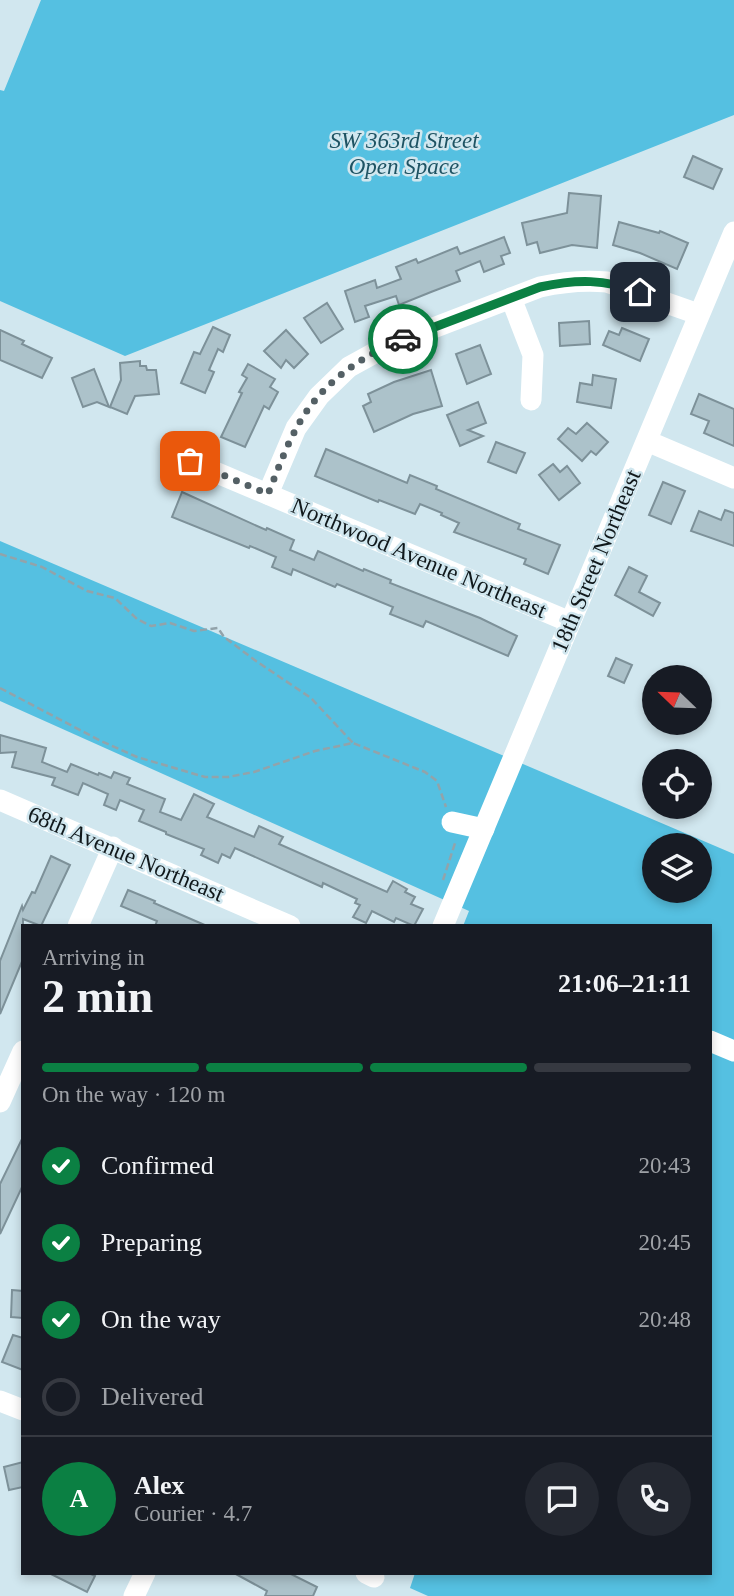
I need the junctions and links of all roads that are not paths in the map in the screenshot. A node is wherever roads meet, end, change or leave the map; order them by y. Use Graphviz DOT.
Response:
graph roads {
  1 [pos="734,232"];
  2 [pos="511,298"];
  3 [pos="698,314"];
  4 [pos="531,400"];
  5 [pos="647,442"];
  6 [pos="190,461"];
  7 [pos="734,478"];
  8 [pos="268,494"];
  9 [pos="570,622"];
  10 [pos="0,800"];
  11 [pos="452,822"];
  12 [pos="484,829"];
  13 [pos="113,847"];
  14 [pos="79,924"];
  15 [pos="286,924"];
  16 [pos="444,924"];
  17 [pos="712,1042"];
  18 [pos="734,1051"];
  19 [pos="21,1055"];
  20 [pos="0,1102"];
  21 [pos="0,1401"];
  22 [pos="21,1409"];
  23 [pos="144,1575"];
  24 [pos="134,1596"];
  1 -- 3 [label="street, 18th Street Northeast"];
  2 -- 3 [label="street"];
  2 -- 4 [label="street"];
  2 -- 8 [label="street"];
  3 -- 5 [label="street, 18th Street Northeast"];
  5 -- 7 [label="street"];
  5 -- 9 [label="street, 18th Street Northeast"];
  6 -- 8 [label="street, Northwood Avenue Northeast"];
  8 -- 9 [label="street, Northwood Avenue Northeast"];
  9 -- 12 [label="street, 18th Street Northeast"];
  10 -- 13 [label="street, 68th Avenue Northeast"];
  11 -- 12 [label="street"];
  12 -- 16 [label="street, 18th Street Northeast"];
  13 -- 14 [label="street"];
  13 -- 15 [label="street, 68th Avenue Northeast"];
  17 -- 18 [label="street"];
  19 -- 20 [label="street"];
  21 -- 22 [label="street"];
  23 -- 24 [label="street"];
}
